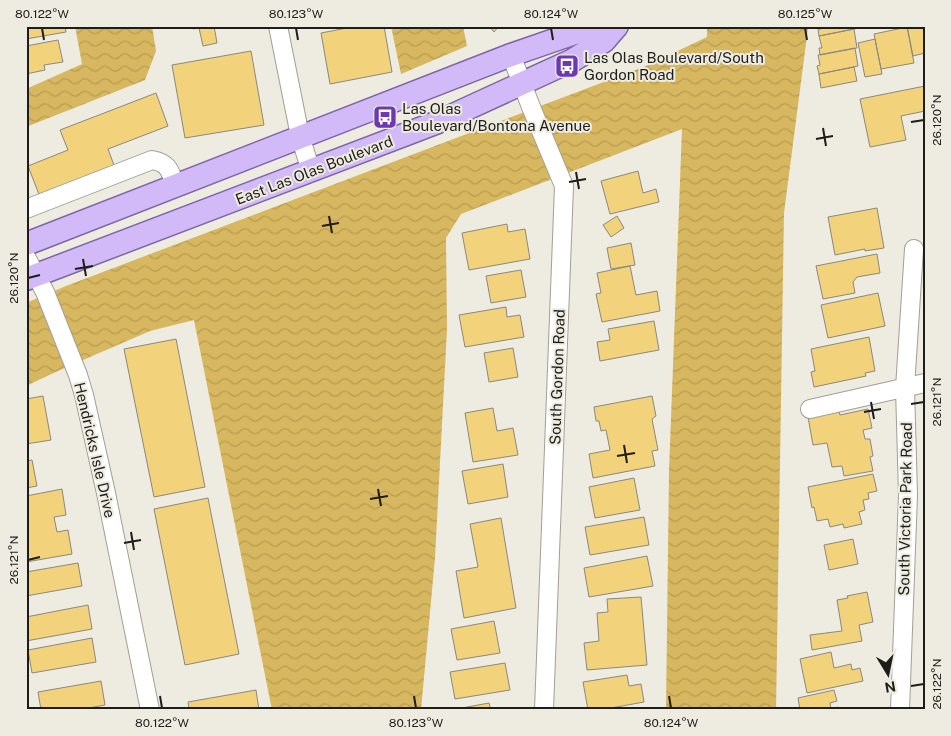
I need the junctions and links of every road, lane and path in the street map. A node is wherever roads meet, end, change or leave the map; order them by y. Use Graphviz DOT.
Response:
graph roads {
  1 [pos="278,26"];
  2 [pos="606,26"];
  3 [pos="617,26"];
  4 [pos="511,55"];
  5 [pos="522,84"];
  6 [pos="300,136"];
  7 [pos="311,171"];
  8 [pos="175,185"];
  9 [pos="26,210"];
  10 [pos="26,244"];
  11 [pos="914,249"];
  12 [pos="33,276"];
  13 [pos="925,384"];
  14 [pos="906,388"];
  15 [pos="810,409"];
  16 [pos="150,710"];
  17 [pos="544,710"];
  18 [pos="900,710"];
  1 -- 6 [label="street"];
  2 -- 4 [label="main road"];
  3 -- 5 [label="main road, East Las Olas Boulevard"];
  4 -- 5 [label="street, South Gordon Road"];
  4 -- 6 [label="main road"];
  5 -- 7 [label="main road, East Las Olas Boulevard"];
  5 -- 17 [label="street, South Gordon Road"];
  6 -- 7 [label="street"];
  6 -- 8 [label="main road"];
  7 -- 12 [label="main road, East Las Olas Boulevard"];
  8 -- 9 [label="street"];
  8 -- 10 [label="main road"];
  11 -- 14 [label="street, South Victoria Park Road"];
  12 -- 16 [label="street, Hendricks Isle Drive"];
  13 -- 14 [label="street"];
  14 -- 15 [label="street"];
  14 -- 18 [label="street, South Victoria Park Road"];
}
